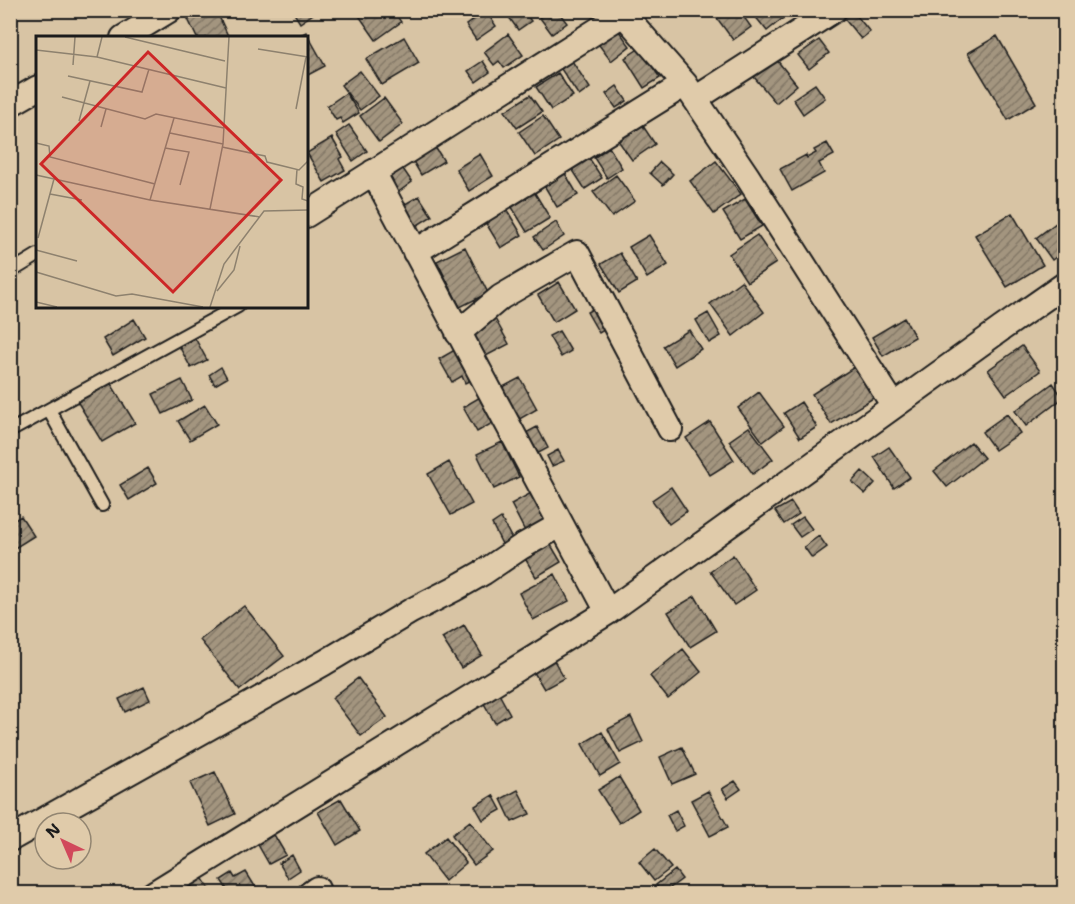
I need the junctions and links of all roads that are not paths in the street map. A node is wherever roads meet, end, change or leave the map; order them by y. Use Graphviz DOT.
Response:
graph roads {
  1 [pos="169,10"];
  2 [pos="834,10"];
  3 [pos="622,12"];
  4 [pos="126,36"];
  5 [pos="36,89"];
  6 [pos="690,91"];
  7 [pos="10,104"];
  8 [pos="373,172"];
  9 [pos="308,214"];
  10 [pos="415,252"];
  11 [pos="36,256"];
  12 [pos="10,272"];
  13 [pos="1065,285"];
  14 [pos="234,308"];
  15 [pos="458,333"];
  16 [pos="894,406"];
  17 [pos="49,410"];
  18 [pos="670,429"];
  19 [pos="10,431"];
  20 [pos="102,505"];
  21 [pos="561,525"];
  22 [pos="608,612"];
  23 [pos="10,838"];
  24 [pos="153,894"];
  1 -- 4 [label="street"];
  2 -- 6 [label="street"];
  3 -- 6 [label="street"];
  3 -- 8 [label="street"];
  5 -- 7 [label="street"];
  6 -- 10 [label="street"];
  6 -- 16 [label="street"];
  8 -- 9 [label="street"];
  8 -- 10 [label="street"];
  10 -- 15 [label="street"];
  11 -- 12 [label="lane"];
  13 -- 16 [label="street"];
  14 -- 17 [label="lane"];
  15 -- 18 [label="street"];
  15 -- 21 [label="street"];
  16 -- 22 [label="street"];
  17 -- 19 [label="lane"];
  17 -- 20 [label="lane"];
  21 -- 22 [label="street"];
  21 -- 23 [label="street"];
  22 -- 24 [label="street"];
}
